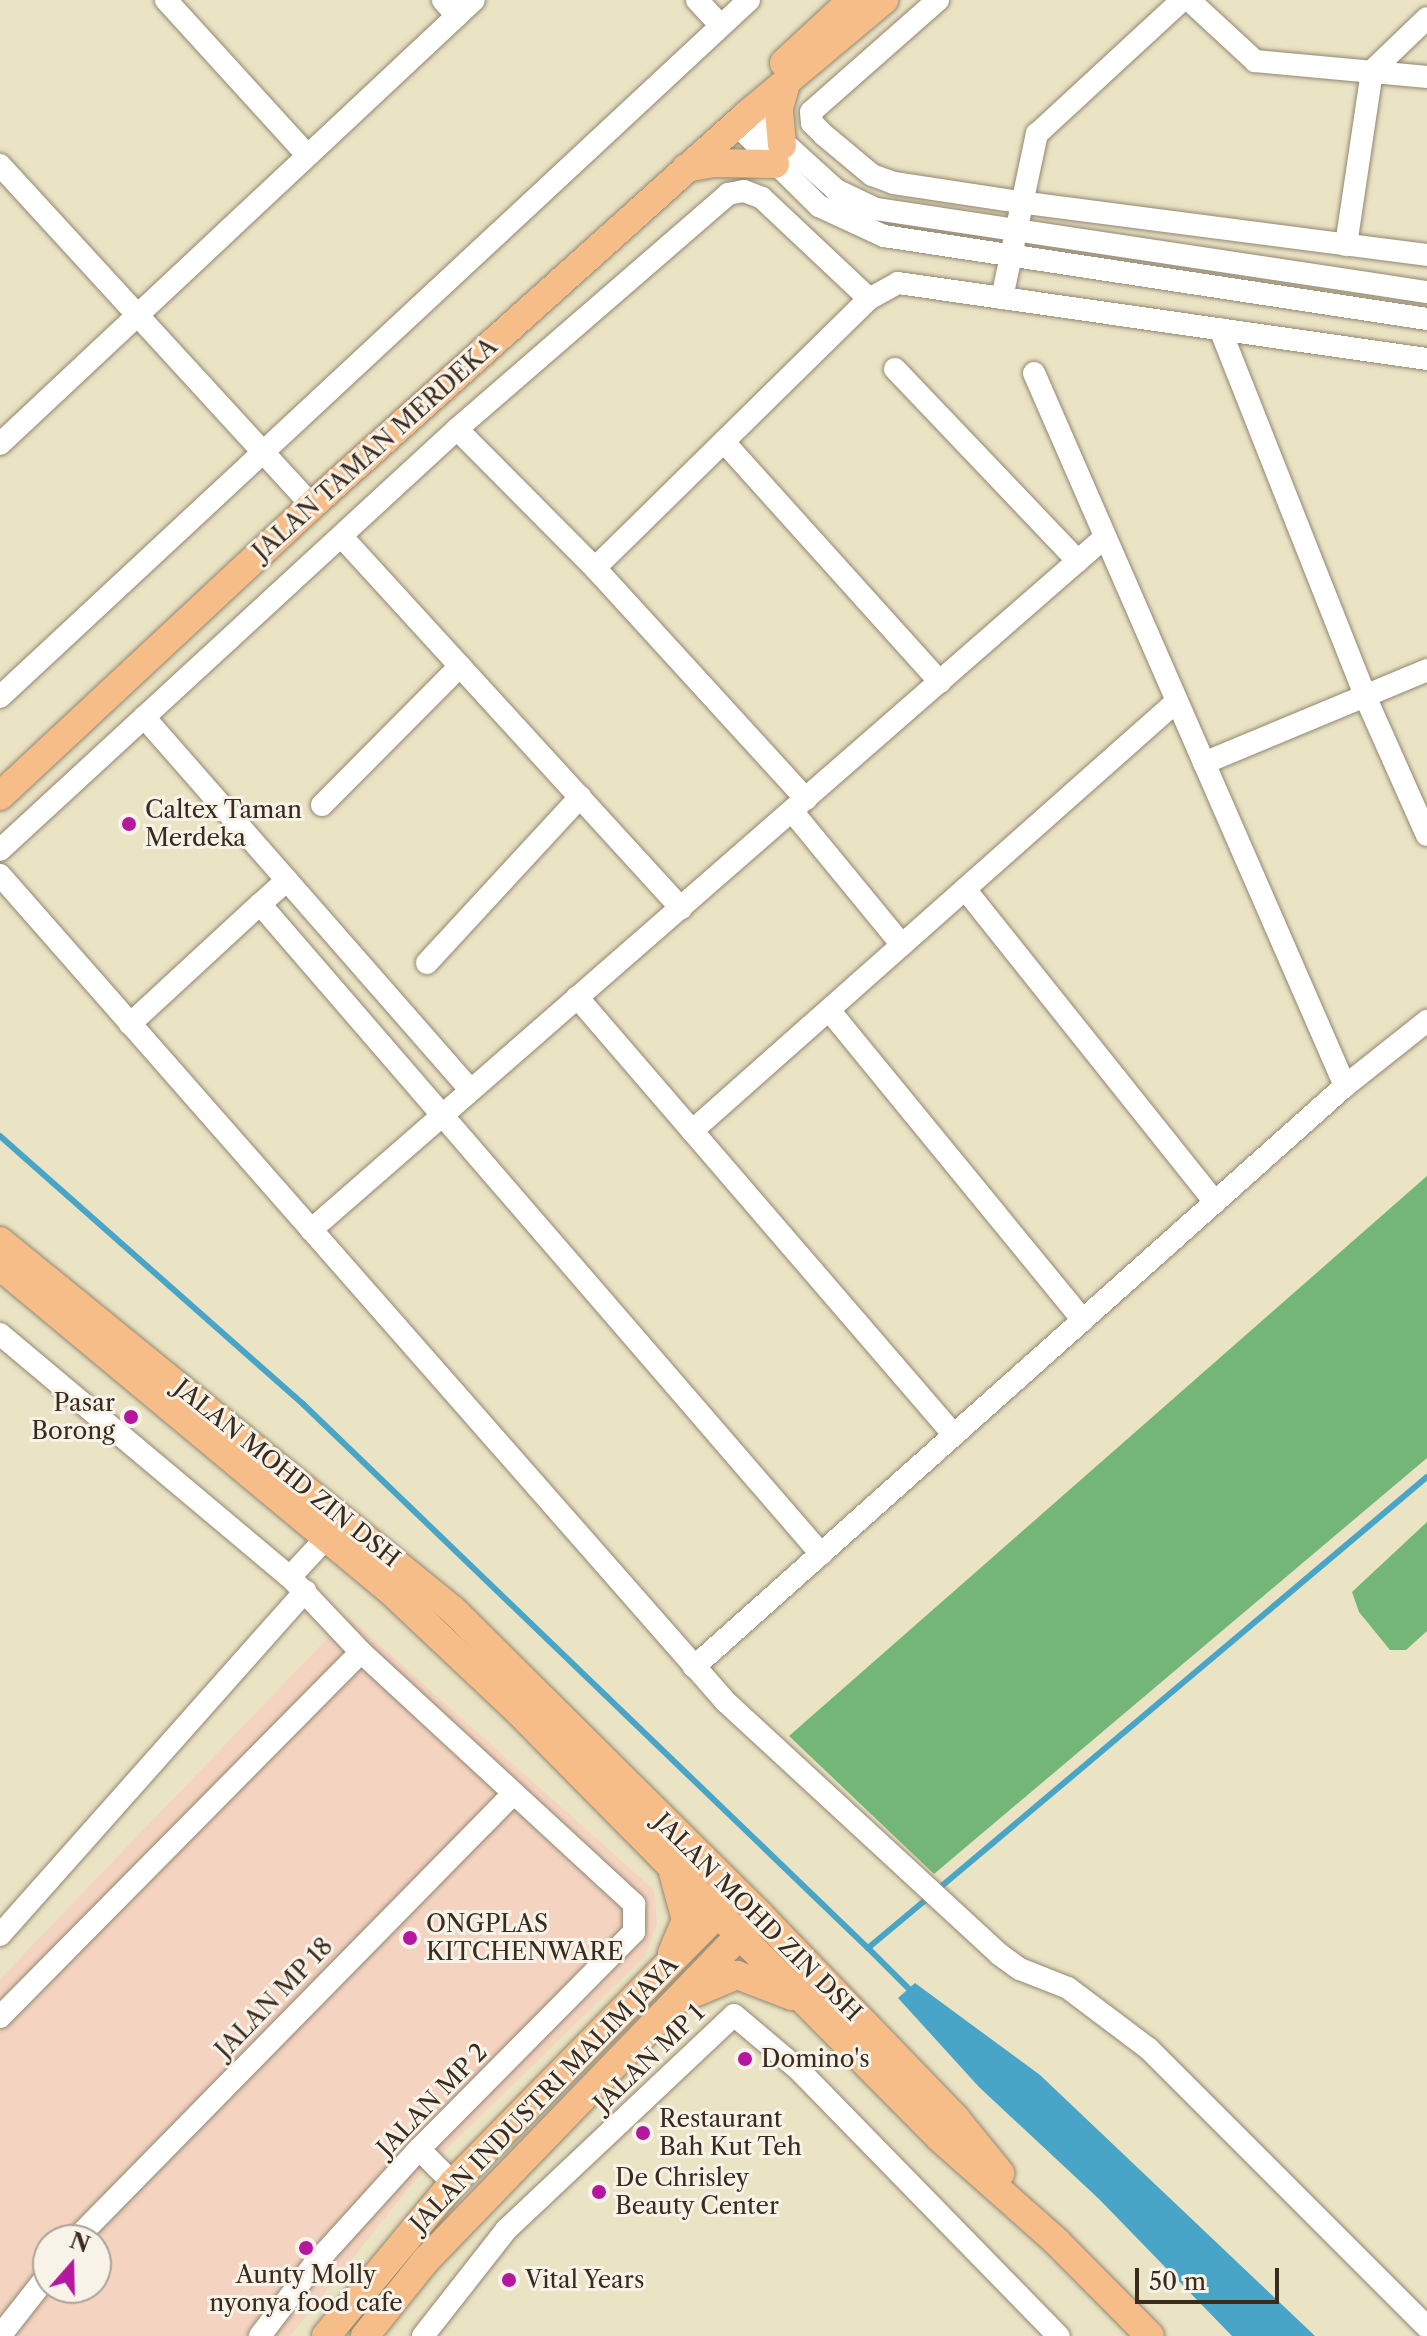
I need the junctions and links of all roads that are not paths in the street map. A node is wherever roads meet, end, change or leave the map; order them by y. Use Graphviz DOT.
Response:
graph roads {
  1 [pos="166,0"];
  2 [pos="474,0"];
  3 [pos="697,0"];
  4 [pos="749,0"];
  5 [pos="852,0"];
  6 [pos="884,0"];
  7 [pos="938,0"];
  8 [pos="1176,2"];
  9 [pos="450,8"];
  10 [pos="1427,18"];
  11 [pos="721,26"];
  12 [pos="1372,71"];
  13 [pos="1427,77"];
  14 [pos="785,87"];
  15 [pos="747,114"];
  16 [pos="307,155"];
  17 [pos="778,155"];
  18 [pos="0,165"];
  19 [pos="686,168"];
  20 [pos="1019,202"];
  21 [pos="1013,233"];
  22 [pos="1346,245"];
  23 [pos="1427,255"];
  24 [pos="1009,257"];
  25 [pos="1427,292"];
  26 [pos="1002,298"];
  27 [pos="869,299"];
  28 [pos="138,315"];
  29 [pos="1427,319"];
  30 [pos="1220,329"];
  31 [pos="1426,360"];
  32 [pos="895,369"];
  33 [pos="1034,373"];
  34 [pos="457,429"];
  35 [pos="724,442"];
  36 [pos="0,444"];
  37 [pos="264,453"];
  38 [pos="312,505"];
  39 [pos="342,537"];
  40 [pos="1105,537"];
  41 [pos="1078,561"];
  42 [pos="595,568"];
  43 [pos="460,666"];
  44 [pos="1427,670"];
  45 [pos="940,682"];
  46 [pos="1365,696"];
  47 [pos="0,697"];
  48 [pos="1177,701"];
  49 [pos="144,717"];
  50 [pos="1204,763"];
  51 [pos="0,796"];
  52 [pos="580,797"];
  53 [pos="322,805"];
  54 [pos="799,805"];
  55 [pos="1427,835"];
  56 [pos="0,850"];
  57 [pos="0,875"];
  58 [pos="287,880"];
  59 [pos="965,889"];
  60 [pos="260,904"];
  61 [pos="681,908"];
  62 [pos="902,945"];
  63 [pos="427,963"];
  64 [pos="577,997"];
  65 [pos="829,1010"];
  66 [pos="1427,1021"];
  67 [pos="130,1024"];
  68 [pos="1345,1086"];
  69 [pos="470,1090"];
  70 [pos="442,1115"];
  71 [pos="692,1131"];
  72 [pos="1215,1202"];
  73 [pos="311,1230"];
  74 [pos="0,1241"];
  75 [pos="0,1266"];
  76 [pos="1083,1320"];
  77 [pos="0,1334"];
  78 [pos="954,1435"];
  79 [pos="327,1537"];
  80 [pos="821,1554"];
  81 [pos="297,1584"];
  82 [pos="361,1652"];
  83 [pos="694,1667"];
  84 [pos="512,1795"];
  85 [pos="667,1861"];
  86 [pos="728,1903"];
  87 [pos="760,1915"];
  88 [pos="0,1935"];
  89 [pos="740,1936"];
  90 [pos="650,1987"];
  91 [pos="683,1999"];
  92 [pos="811,2005"];
  93 [pos="0,2017"];
  94 [pos="419,2149"];
  95 [pos="453,2183"];
  96 [pos="91,2224"];
  97 [pos="1057,2242"];
  98 [pos="32,2295"];
  99 [pos="1427,2327"];
  100 [pos="0,2336"];
  101 [pos="260,2336"];
  102 [pos="326,2336"];
  103 [pos="365,2336"];
  104 [pos="423,2336"];
  105 [pos="1059,2336"];
  106 [pos="1150,2336"];
  1 -- 16 [label="street"];
  2 -- 9 [label="street"];
  3 -- 11 [label="street"];
  4 -- 11 [label="street"];
  5 -- 15 [label="main road, JALAN TAMAN MERDEKA"];
  6 -- 14 [label="main road, JALAN TAMAN MERDEKA"];
  7 -- 20 [label="street"];
  8 -- 12 [label="street"];
  8 -- 20 [label="street"];
  9 -- 16 [label="street"];
  10 -- 12 [label="street"];
  11 -- 37 [label="street"];
  12 -- 13 [label="street"];
  12 -- 22 [label="street"];
  14 -- 15 [label="main road, JALAN TAMAN MERDEKA"];
  14 -- 17 [label="main road"];
  15 -- 17 [label="street"];
  15 -- 19 [label="main road, JALAN TAMAN MERDEKA"];
  16 -- 28 [label="street"];
  17 -- 19 [label="main road"];
  17 -- 21 [label="street"];
  17 -- 24 [label="street"];
  18 -- 28 [label="street"];
  19 -- 38 [label="main road, JALAN TAMAN MERDEKA"];
  20 -- 21 [label="street"];
  20 -- 22 [label="street"];
  21 -- 24 [label="street"];
  21 -- 25 [label="street"];
  22 -- 23 [label="street"];
  24 -- 26 [label="street"];
  24 -- 29 [label="street"];
  26 -- 27 [label="street"];
  26 -- 30 [label="street"];
  27 -- 34 [label="street"];
  27 -- 35 [label="street"];
  28 -- 36 [label="street"];
  28 -- 37 [label="street"];
  30 -- 31 [label="street"];
  30 -- 46 [label="street"];
  32 -- 41 [label="street"];
  33 -- 40 [label="street"];
  34 -- 39 [label="street"];
  34 -- 42 [label="street"];
  35 -- 42 [label="street"];
  35 -- 45 [label="street"];
  37 -- 38 [label="street"];
  37 -- 47 [label="street"];
  38 -- 51 [label="main road, JALAN TAMAN MERDEKA"];
  39 -- 43 [label="street"];
  39 -- 49 [label="street"];
  40 -- 41 [label="street"];
  40 -- 48 [label="street"];
  41 -- 45 [label="street"];
  42 -- 54 [label="street"];
  43 -- 52 [label="street"];
  43 -- 53 [label="street"];
  44 -- 46 [label="street"];
  45 -- 54 [label="street"];
  46 -- 50 [label="street"];
  46 -- 55 [label="street"];
  48 -- 50 [label="street"];
  48 -- 59 [label="street"];
  49 -- 56 [label="street"];
  49 -- 58 [label="street"];
  50 -- 68 [label="street"];
  52 -- 61 [label="street"];
  52 -- 63 [label="street"];
  54 -- 61 [label="street"];
  54 -- 62 [label="street"];
  57 -- 67 [label="street"];
  58 -- 60 [label="street"];
  58 -- 69 [label="street"];
  59 -- 62 [label="street"];
  59 -- 72 [label="street"];
  60 -- 67 [label="street"];
  60 -- 70 [label="street"];
  61 -- 64 [label="street"];
  62 -- 65 [label="street"];
  64 -- 69 [label="street"];
  64 -- 71 [label="street"];
  65 -- 71 [label="street"];
  65 -- 76 [label="street"];
  66 -- 68 [label="street"];
  67 -- 73 [label="street"];
  68 -- 72 [label="street"];
  69 -- 70 [label="street"];
  70 -- 73 [label="street"];
  70 -- 80 [label="street"];
  71 -- 78 [label="street"];
  72 -- 76 [label="street"];
  73 -- 83 [label="street"];
  74 -- 86 [label="main road, JALAN MOHD ZIN DSH"];
  75 -- 79 [label="main road, JALAN MOHD ZIN DSH"];
  76 -- 78 [label="street"];
  77 -- 81 [label="street"];
  78 -- 80 [label="street"];
  79 -- 81 [label="street"];
  79 -- 85 [label="main road, JALAN MOHD ZIN DSH"];
  80 -- 83 [label="street"];
  81 -- 82 [label="street"];
  81 -- 88 [label="street"];
  82 -- 84 [label="street"];
  82 -- 93 [label="street"];
  83 -- 99 [label="street"];
  84 -- 94 [label="street, JALAN MP 2"];
  84 -- 96 [label="street, JALAN MP 18"];
  85 -- 86 [label="main road, JALAN MOHD ZIN DSH"];
  85 -- 90 [label="main road"];
  86 -- 87 [label="main road, JALAN MOHD ZIN DSH"];
  86 -- 89 [label="main road, JALAN MOHD ZIN DSH"];
  86 -- 90 [label="main road, JALAN INDUSTRI MALIM JAYA"];
  87 -- 89 [label="main road, JALAN INDUSTRI MALIM JAYA"];
  87 -- 97 [label="main road, JALAN MOHD ZIN DSH"];
  89 -- 91 [label="main road, JALAN INDUSTRI MALIM JAYA"];
  89 -- 92 [label="main road, JALAN MOHD ZIN DSH"];
  90 -- 95 [label="main road, JALAN INDUSTRI MALIM JAYA"];
  91 -- 92 [label="main road"];
  91 -- 103 [label="main road, JALAN INDUSTRI MALIM JAYA"];
  92 -- 97 [label="main road, JALAN MOHD ZIN DSH"];
  94 -- 95 [label="street"];
  94 -- 101 [label="street, JALAN MP 2"];
  95 -- 102 [label="main road, JALAN INDUSTRI MALIM JAYA"];
  97 -- 106 [label="main road"];
  98 -- 100 [label="street"];
  104 -- 105 [label="street, JALAN MP 1"];
}
